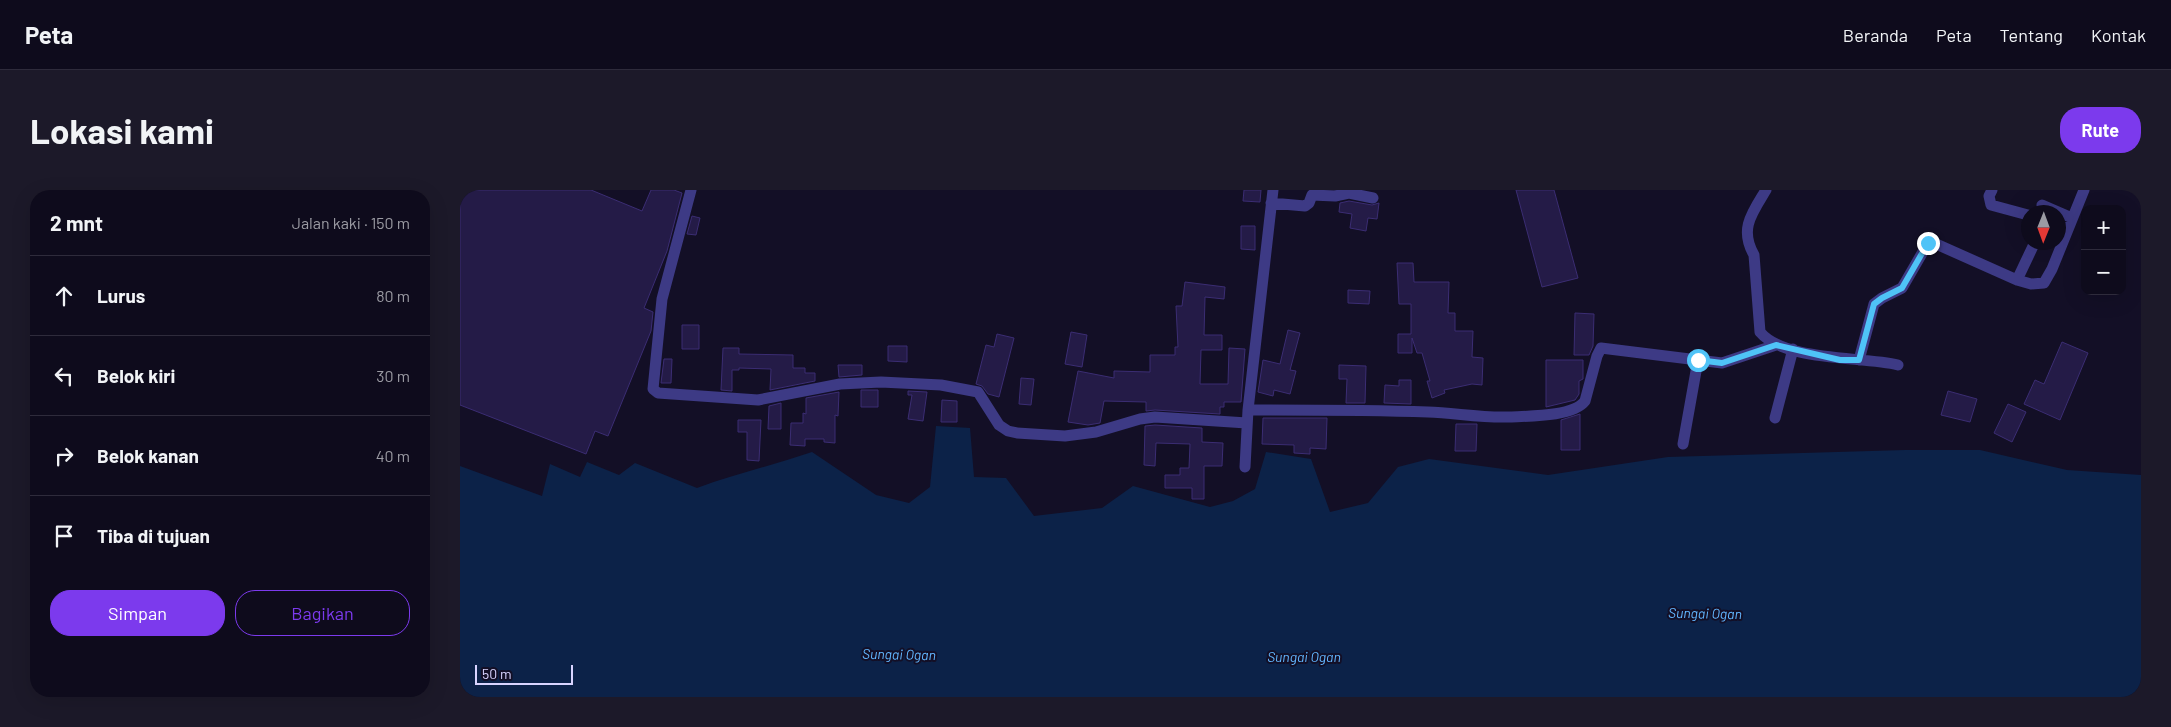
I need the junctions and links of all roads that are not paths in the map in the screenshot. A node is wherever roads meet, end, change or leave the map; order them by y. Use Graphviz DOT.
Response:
graph roads {
  1 [pos="691,190"];
  2 [pos="1273,190"];
  3 [pos="1766,190"];
  4 [pos="1992,190"];
  5 [pos="2084,190"];
  6 [pos="1373,198"];
  7 [pos="1271,203"];
  8 [pos="2021,213"];
  9 [pos="2066,215"];
  10 [pos="2072,218"];
  11 [pos="2031,250"];
  12 [pos="2017,280"];
  13 [pos="1776,345"];
  14 [pos="1793,349"];
  15 [pos="1698,360"];
  16 [pos="1859,360"];
  17 [pos="1898,366"];
  18 [pos="1248,410"];
  19 [pos="1775,418"];
  20 [pos="1247,423"];
  21 [pos="1683,444"];
  22 [pos="1246,467"];
  1 -- 20 [label="street"];
  2 -- 7 [label="street"];
  3 -- 13 [label="street"];
  4 -- 8 [label="street"];
  5 -- 10 [label="street"];
  6 -- 7 [label="street"];
  7 -- 18 [label="street"];
  9 -- 10 [label="street"];
  10 -- 12 [label="street"];
  11 -- 12 [label="street"];
  12 -- 16 [label="street"];
  13 -- 14 [label="street"];
  13 -- 15 [label="street"];
  14 -- 16 [label="street"];
  14 -- 19 [label="street"];
  15 -- 18 [label="street"];
  15 -- 21 [label="street"];
  16 -- 17 [label="street"];
  18 -- 20 [label="street"];
  20 -- 22 [label="street"];
}
